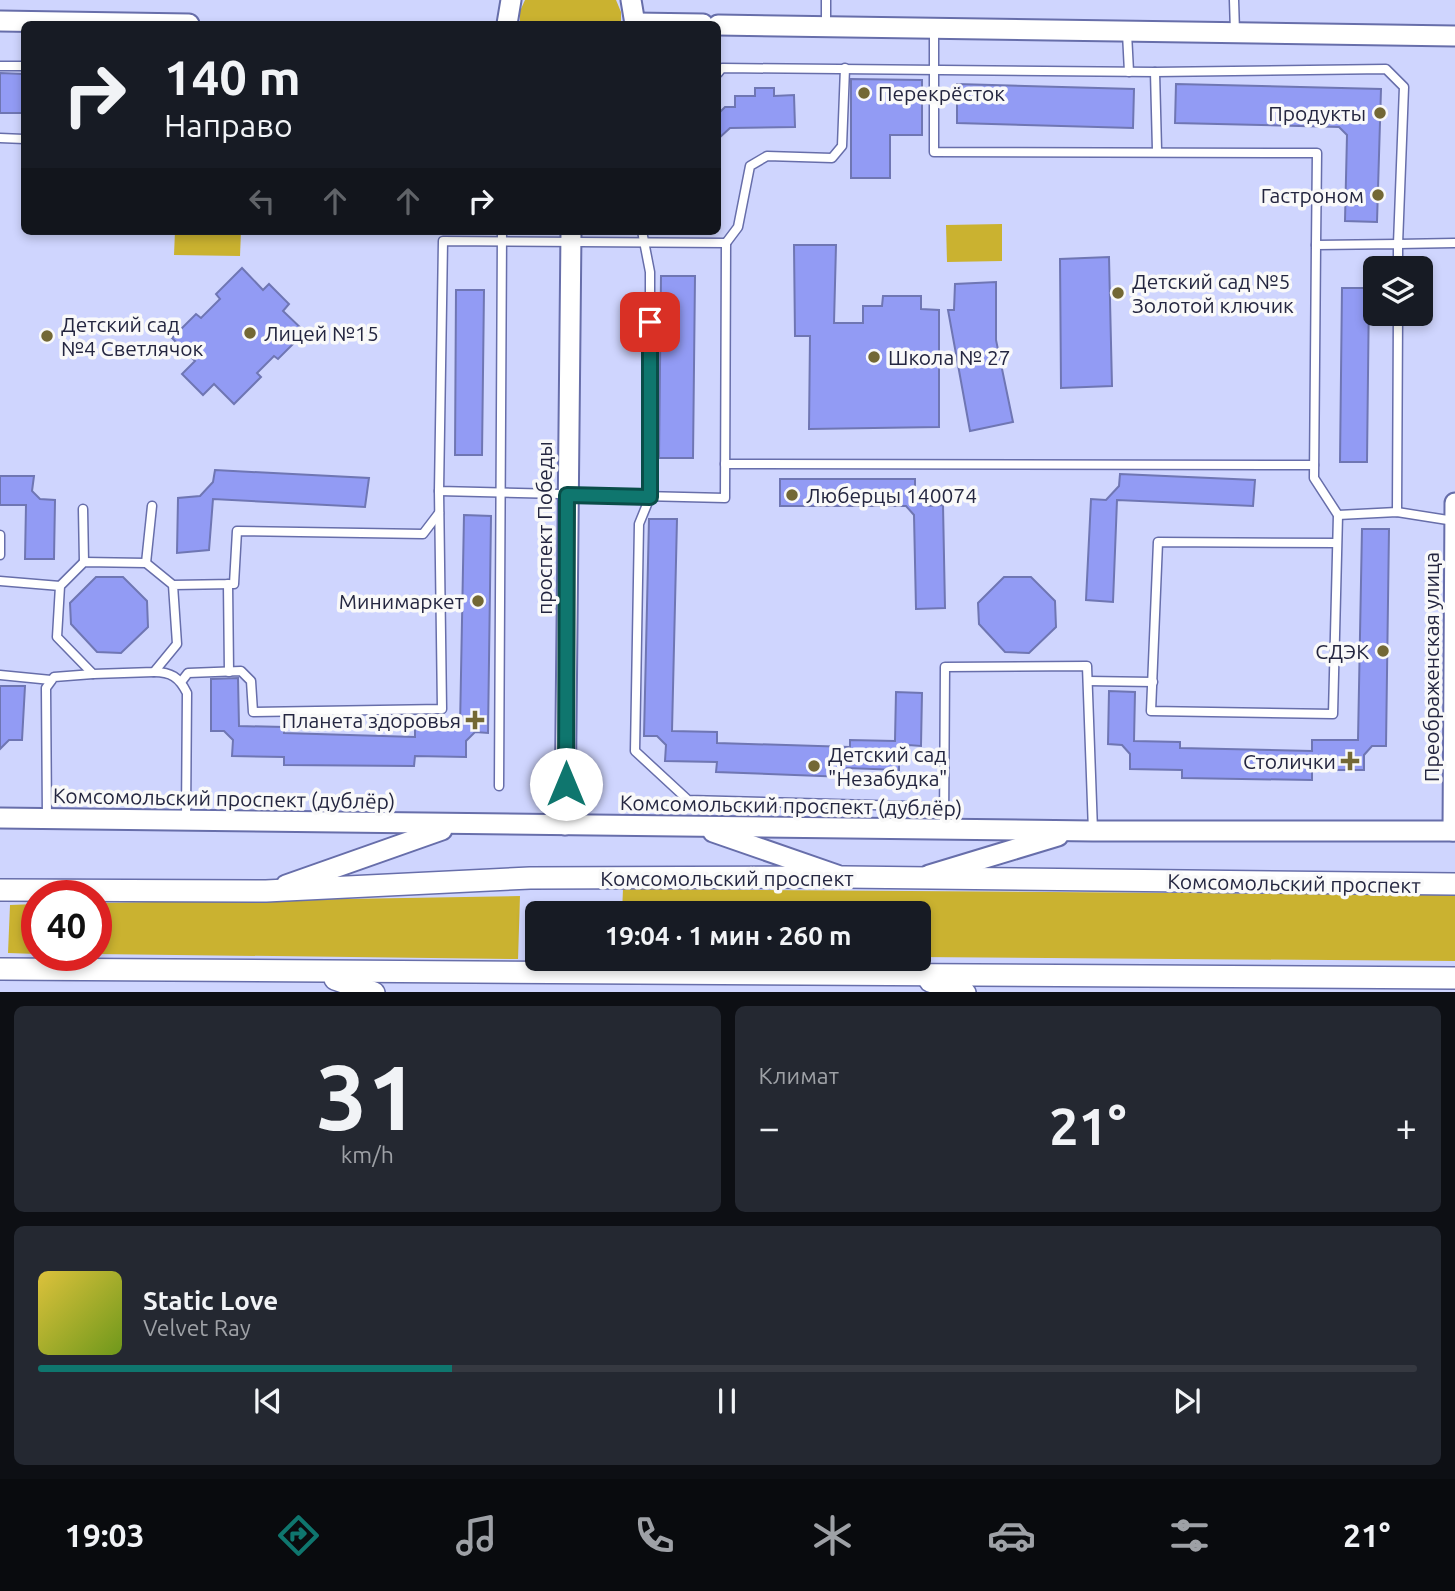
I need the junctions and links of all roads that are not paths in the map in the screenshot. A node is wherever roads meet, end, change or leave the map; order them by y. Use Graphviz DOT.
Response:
graph roads {
  1 [pos="510,0"];
  2 [pos="631,0"];
  3 [pos="826,0"];
  4 [pos="1234,0"];
  5 [pos="0,21"];
  6 [pos="21,21"];
  7 [pos="507,21"];
  8 [pos="634,21"];
  9 [pos="721,25"];
  10 [pos="826,27"];
  11 [pos="934,30"];
  12 [pos="1127,32"];
  13 [pos="1235,34"];
  14 [pos="1455,36"];
  15 [pos="0,66"];
  16 [pos="21,66"];
  17 [pos="845,68"];
  18 [pos="721,69"];
  19 [pos="934,69"];
  20 [pos="1129,72"];
  21 [pos="1155,72"];
  22 [pos="0,138"];
  23 [pos="21,139"];
  24 [pos="1157,150"];
  25 [pos="443,235"];
  26 [pos="502,235"];
  27 [pos="642,235"];
  28 [pos="570,236"];
  29 [pos="443,241"];
  30 [pos="502,241"];
  31 [pos="642,242"];
  32 [pos="726,243"];
  33 [pos="1455,243"];
  34 [pos="1398,244"];
  35 [pos="1316,245"];
  36 [pos="1398,256"];
  37 [pos="1398,326"];
  38 [pos="725,464"];
  39 [pos="1314,465"];
  40 [pos="439,491"];
  41 [pos="502,493"];
  42 [pos="567,495"];
  43 [pos="650,497"];
  44 [pos="1455,503"];
  45 [pos="152,506"];
  46 [pos="83,509"];
  47 [pos="1397,512"];
  48 [pos="439,513"];
  49 [pos="1338,515"];
  50 [pos="1454,521"];
  51 [pos="0,535"];
  52 [pos="1337,543"];
  53 [pos="0,555"];
  54 [pos="84,562"];
  55 [pos="146,563"];
  56 [pos="0,581"];
  57 [pos="228,584"];
  58 [pos="173,585"];
  59 [pos="60,586"];
  60 [pos="154,672"];
  61 [pos="229,672"];
  62 [pos="93,674"];
  63 [pos="0,675"];
  64 [pos="51,680"];
  65 [pos="1088,681"];
  66 [pos="181,682"];
  67 [pos="1153,682"];
  68 [pos="499,786"];
  69 [pos="945,807"];
  70 [pos="0,818"];
  71 [pos="47,819"];
  72 [pos="186,820"];
  73 [pos="467,824"];
  74 [pos="565,825"];
  75 [pos="696,826"];
  76 [pos="944,829"];
  77 [pos="1084,831"];
  78 [pos="1454,831"];
  79 [pos="845,877"];
  80 [pos="917,878"];
  81 [pos="1455,884"];
  82 [pos="5,890"];
  83 [pos="266,891"];
  84 [pos="4,969"];
  85 [pos="310,972"];
  86 [pos="908,974"];
  87 [pos="1455,978"];
  88 [pos="374,992"];
  89 [pos="965,992"];
  1 -- 7 [label="street"];
  2 -- 8 [label="street"];
  3 -- 10 [label="lane"];
  4 -- 13 [label="lane"];
  5 -- 6 [label="street"];
  9 -- 10 [label="street"];
  10 -- 11 [label="street"];
  11 -- 12 [label="street"];
  11 -- 19 [label="lane"];
  12 -- 13 [label="street"];
  12 -- 20 [label="lane"];
  13 -- 14 [label="street"];
  15 -- 16 [label="lane"];
  17 -- 18 [label="lane"];
  17 -- 19 [label="lane"];
  17 -- 32 [label="lane"];
  19 -- 20 [label="lane"];
  19 -- 24 [label="lane"];
  20 -- 21 [label="lane"];
  21 -- 24 [label="lane"];
  21 -- 34 [label="lane"];
  22 -- 23 [label="lane"];
  24 -- 35 [label="lane"];
  25 -- 29 [label="lane"];
  26 -- 30 [label="lane"];
  27 -- 31 [label="lane"];
  28 -- 30 [label="lane"];
  28 -- 31 [label="lane"];
  28 -- 42 [label="street, проспект Победы"];
  29 -- 30 [label="lane"];
  29 -- 40 [label="lane"];
  30 -- 41 [label="lane"];
  31 -- 32 [label="lane"];
  31 -- 43 [label="lane"];
  32 -- 38 [label="lane"];
  33 -- 34 [label="lane"];
  34 -- 35 [label="lane"];
  34 -- 36 [label="lane"];
  35 -- 39 [label="lane"];
  37 -- 47 [label="lane"];
  38 -- 39 [label="lane"];
  38 -- 43 [label="lane"];
  39 -- 49 [label="lane"];
  40 -- 41 [label="lane"];
  40 -- 48 [label="lane"];
  41 -- 42 [label="lane"];
  41 -- 68 [label="lane"];
  42 -- 43 [label="lane"];
  42 -- 74 [label="street, проспект Победы"];
  43 -- 69 [label="lane"];
  44 -- 50 [label="street, Преображенская улица"];
  45 -- 55 [label="lane"];
  46 -- 54 [label="lane"];
  47 -- 49 [label="lane"];
  47 -- 50 [label="lane"];
  48 -- 57 [label="lane"];
  48 -- 61 [label="lane"];
  49 -- 52 [label="lane"];
  50 -- 78 [label="street, Преображенская улица"];
  51 -- 53 [label="lane"];
  52 -- 67 [label="lane"];
  52 -- 67 [label="lane"];
  54 -- 55 [label="lane"];
  54 -- 59 [label="lane"];
  55 -- 58 [label="lane"];
  56 -- 59 [label="lane"];
  57 -- 58 [label="lane"];
  57 -- 61 [label="lane"];
  58 -- 60 [label="lane"];
  59 -- 62 [label="lane"];
  60 -- 62 [label="lane"];
  60 -- 66 [label="lane"];
  61 -- 66 [label="lane"];
  62 -- 64 [label="lane"];
  63 -- 64 [label="lane"];
  64 -- 71 [label="lane"];
  65 -- 67 [label="lane"];
  65 -- 69 [label="lane"];
  65 -- 77 [label="lane"];
  66 -- 72 [label="lane"];
  69 -- 76 [label="lane"];
  70 -- 71 [label="street, Комсомольский проспект (дублёр)"];
  71 -- 72 [label="street, Комсомольский проспект (дублёр)"];
  72 -- 73 [label="street, Комсомольский проспект (дублёр)"];
  73 -- 74 [label="street, Комсомольский проспект (дублёр)"];
  73 -- 83 [label="street"];
  74 -- 75 [label="street, Комсомольский проспект (дублёр)"];
  75 -- 76 [label="street, Комсомольский проспект (дублёр)"];
  75 -- 79 [label="street"];
  76 -- 77 [label="street, Комсомольский проспект (дублёр)"];
  77 -- 78 [label="street, Комсомольский проспект (дублёр)"];
  77 -- 80 [label="street"];
  79 -- 80 [label="main road, Комсомольский проспект"];
  79 -- 83 [label="main road, Комсомольский проспект"];
  80 -- 81 [label="main road, Комсомольский проспект"];
  82 -- 83 [label="main road, Комсомольский проспект"];
  84 -- 85 [label="main road"];
  85 -- 86 [label="main road"];
  85 -- 88 [label="main road"];
  86 -- 87 [label="main road"];
  86 -- 89 [label="main road"];
}
